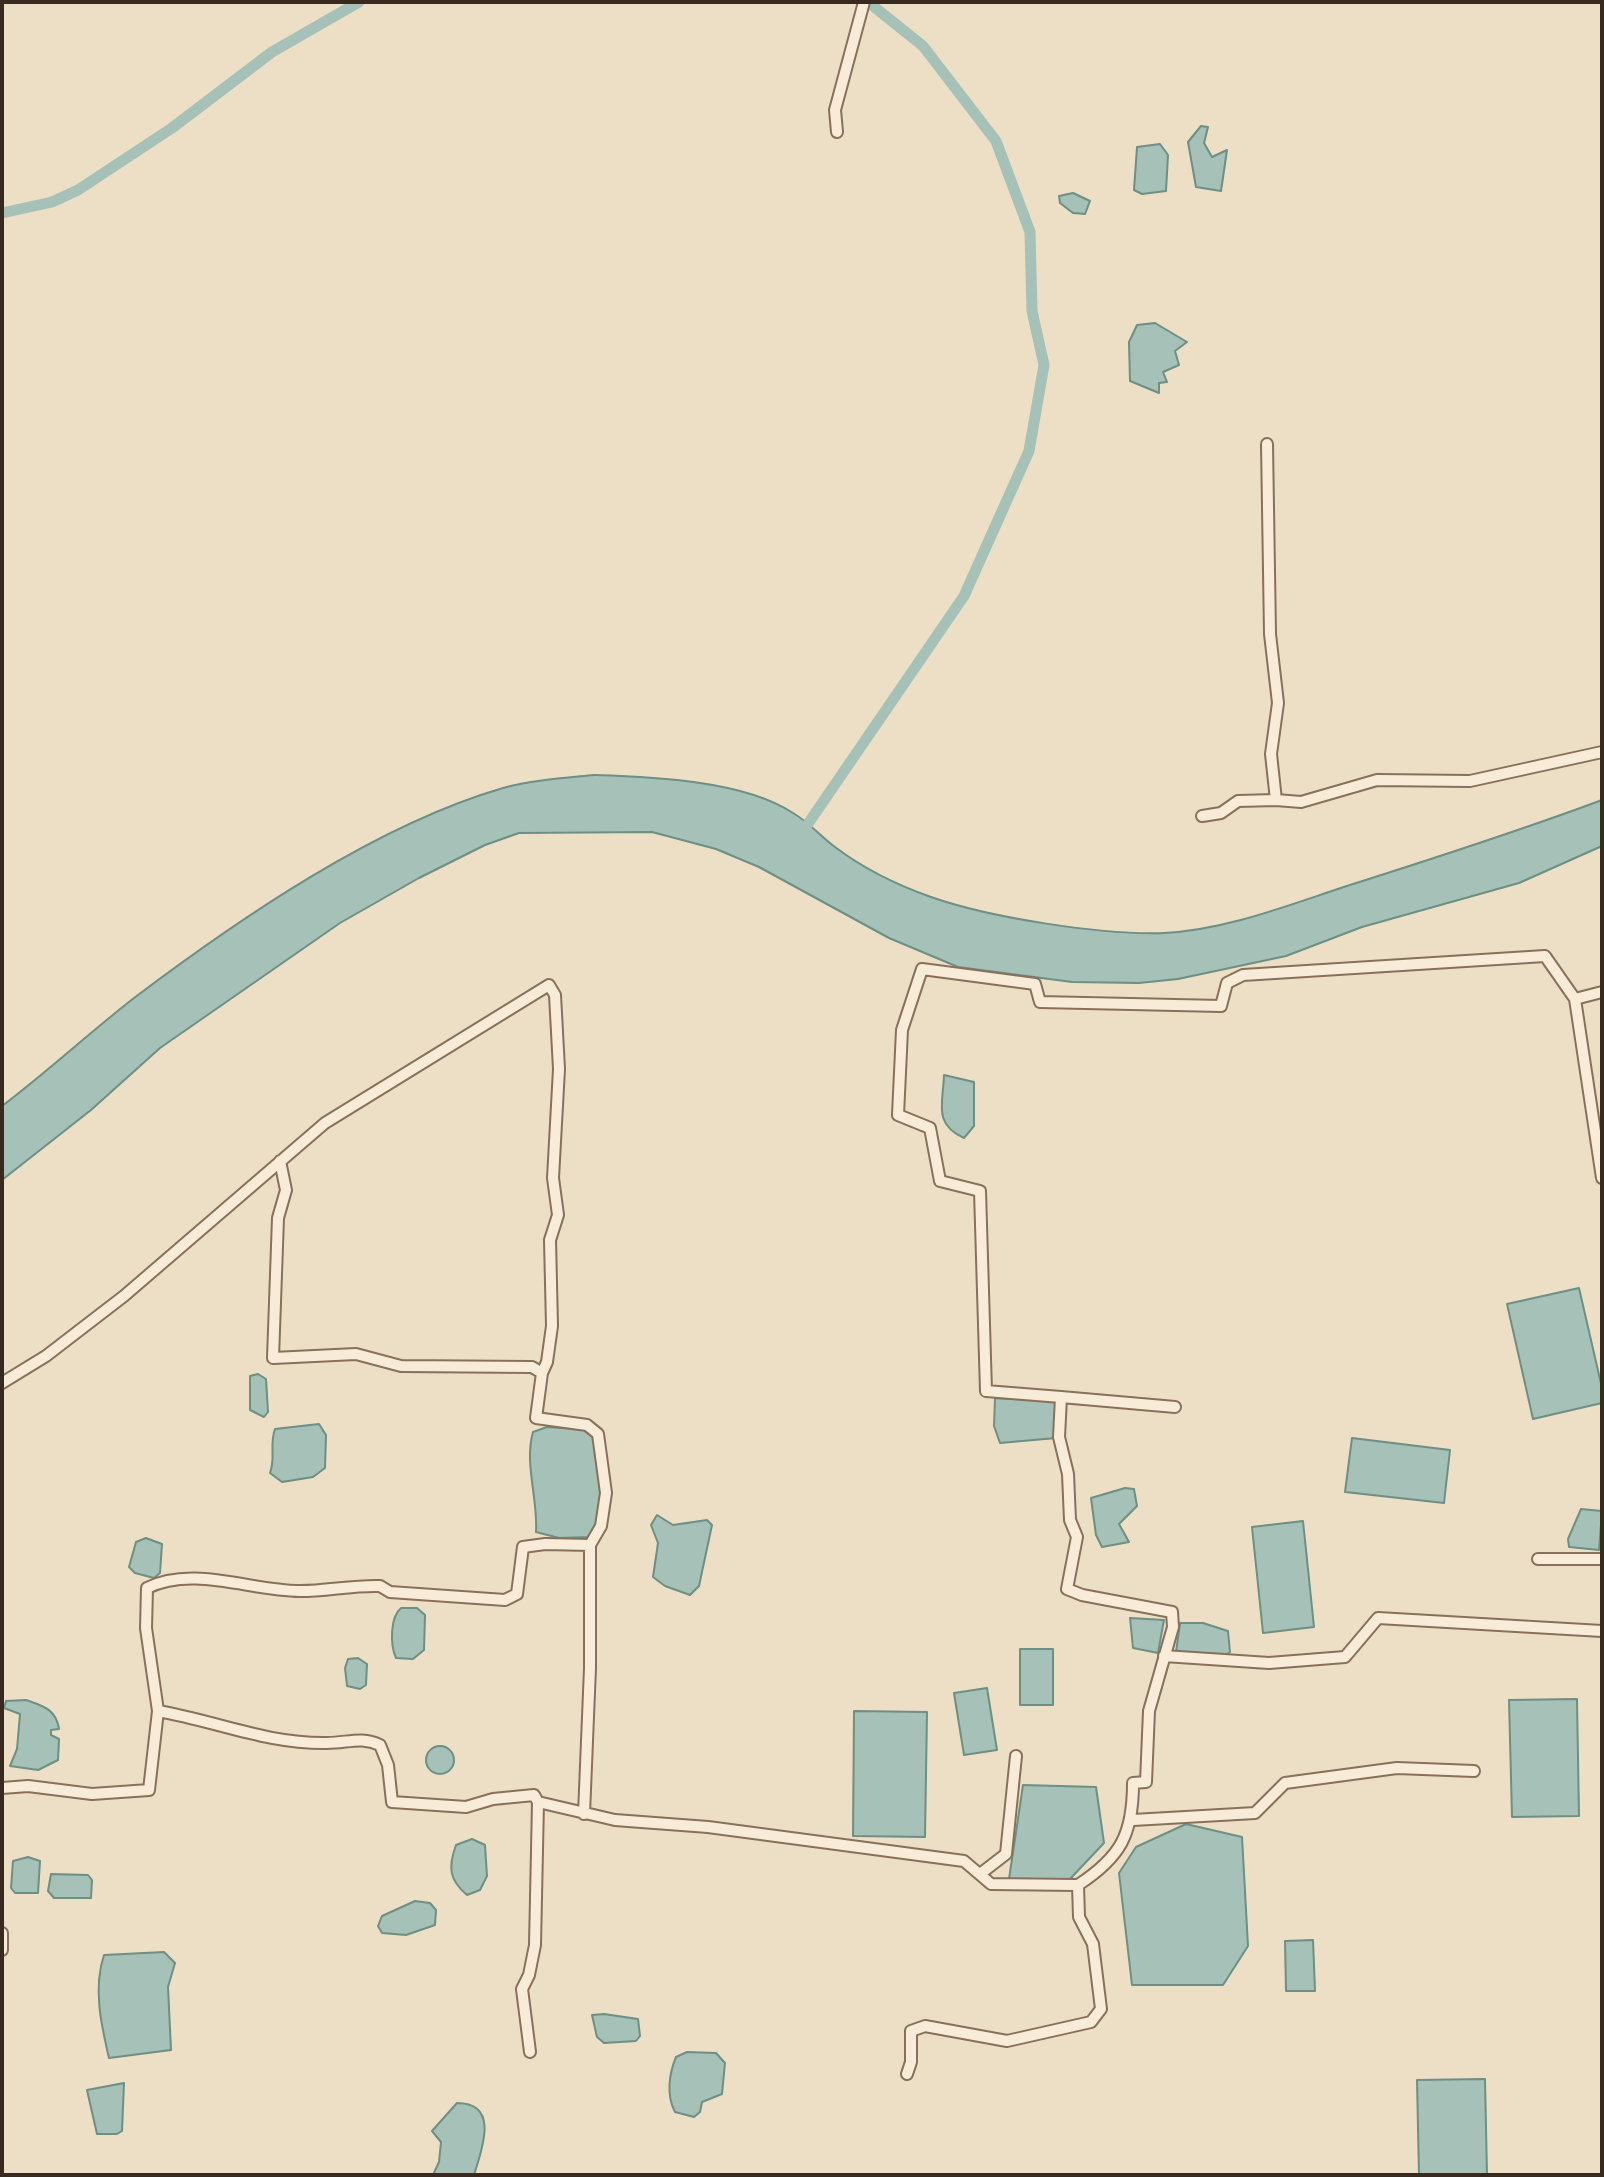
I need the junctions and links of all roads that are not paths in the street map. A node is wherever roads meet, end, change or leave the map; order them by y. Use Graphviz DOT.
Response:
graph roads {
  1 [pos="864,2"];
  2 [pos="837,132"];
  3 [pos="1267,444"];
  4 [pos="1602,752"];
  5 [pos="1276,800"];
  6 [pos="1202,816"];
  7 [pos="1602,992"];
  8 [pos="1575,999"];
  9 [pos="280,1161"];
  10 [pos="1602,1178"];
  11 [pos="542,1373"];
  12 [pos="2,1383"];
  13 [pos="1061,1397"];
  14 [pos="1175,1407"];
  15 [pos="590,1545"];
  16 [pos="1538,1559"];
  17 [pos="1602,1559"];
  18 [pos="1602,1631"];
  19 [pos="1164,1656"];
  20 [pos="158,1711"];
  21 [pos="1016,1756"];
  22 [pos="1474,1771"];
  23 [pos="2,1788"];
  24 [pos="2,1798"];
  25 [pos="538,1802"];
  26 [pos="584,1814"];
  27 [pos="1133,1820"];
  28 [pos="980,1874"];
  29 [pos="1078,1885"];
  30 [pos="2,1933"];
  31 [pos="2,1950"];
  32 [pos="530,2052"];
  33 [pos="907,2074"];
  1 -- 2 [label="street"];
  3 -- 5 [label="street"];
  4 -- 5 [label="street"];
  5 -- 6 [label="street"];
  7 -- 8 [label="street"];
  8 -- 10 [label="street"];
  8 -- 13 [label="street"];
  9 -- 11 [label="street"];
  9 -- 11 [label="street"];
  9 -- 12 [label="street"];
  11 -- 15 [label="street"];
  13 -- 14 [label="street"];
  13 -- 19 [label="street"];
  15 -- 20 [label="street"];
  15 -- 26 [label="street"];
  16 -- 17 [label="street"];
  18 -- 19 [label="street"];
  19 -- 27 [label="street"];
  20 -- 23 [label="street"];
  20 -- 25 [label="street"];
  21 -- 28 [label="street"];
  22 -- 27 [label="street"];
  23 -- 24 [label="street"];
  25 -- 26 [label="street"];
  25 -- 32 [label="street"];
  26 -- 28 [label="street"];
  27 -- 29 [label="street"];
  28 -- 29 [label="street"];
  29 -- 33 [label="street"];
  30 -- 31 [label="street"];
}
